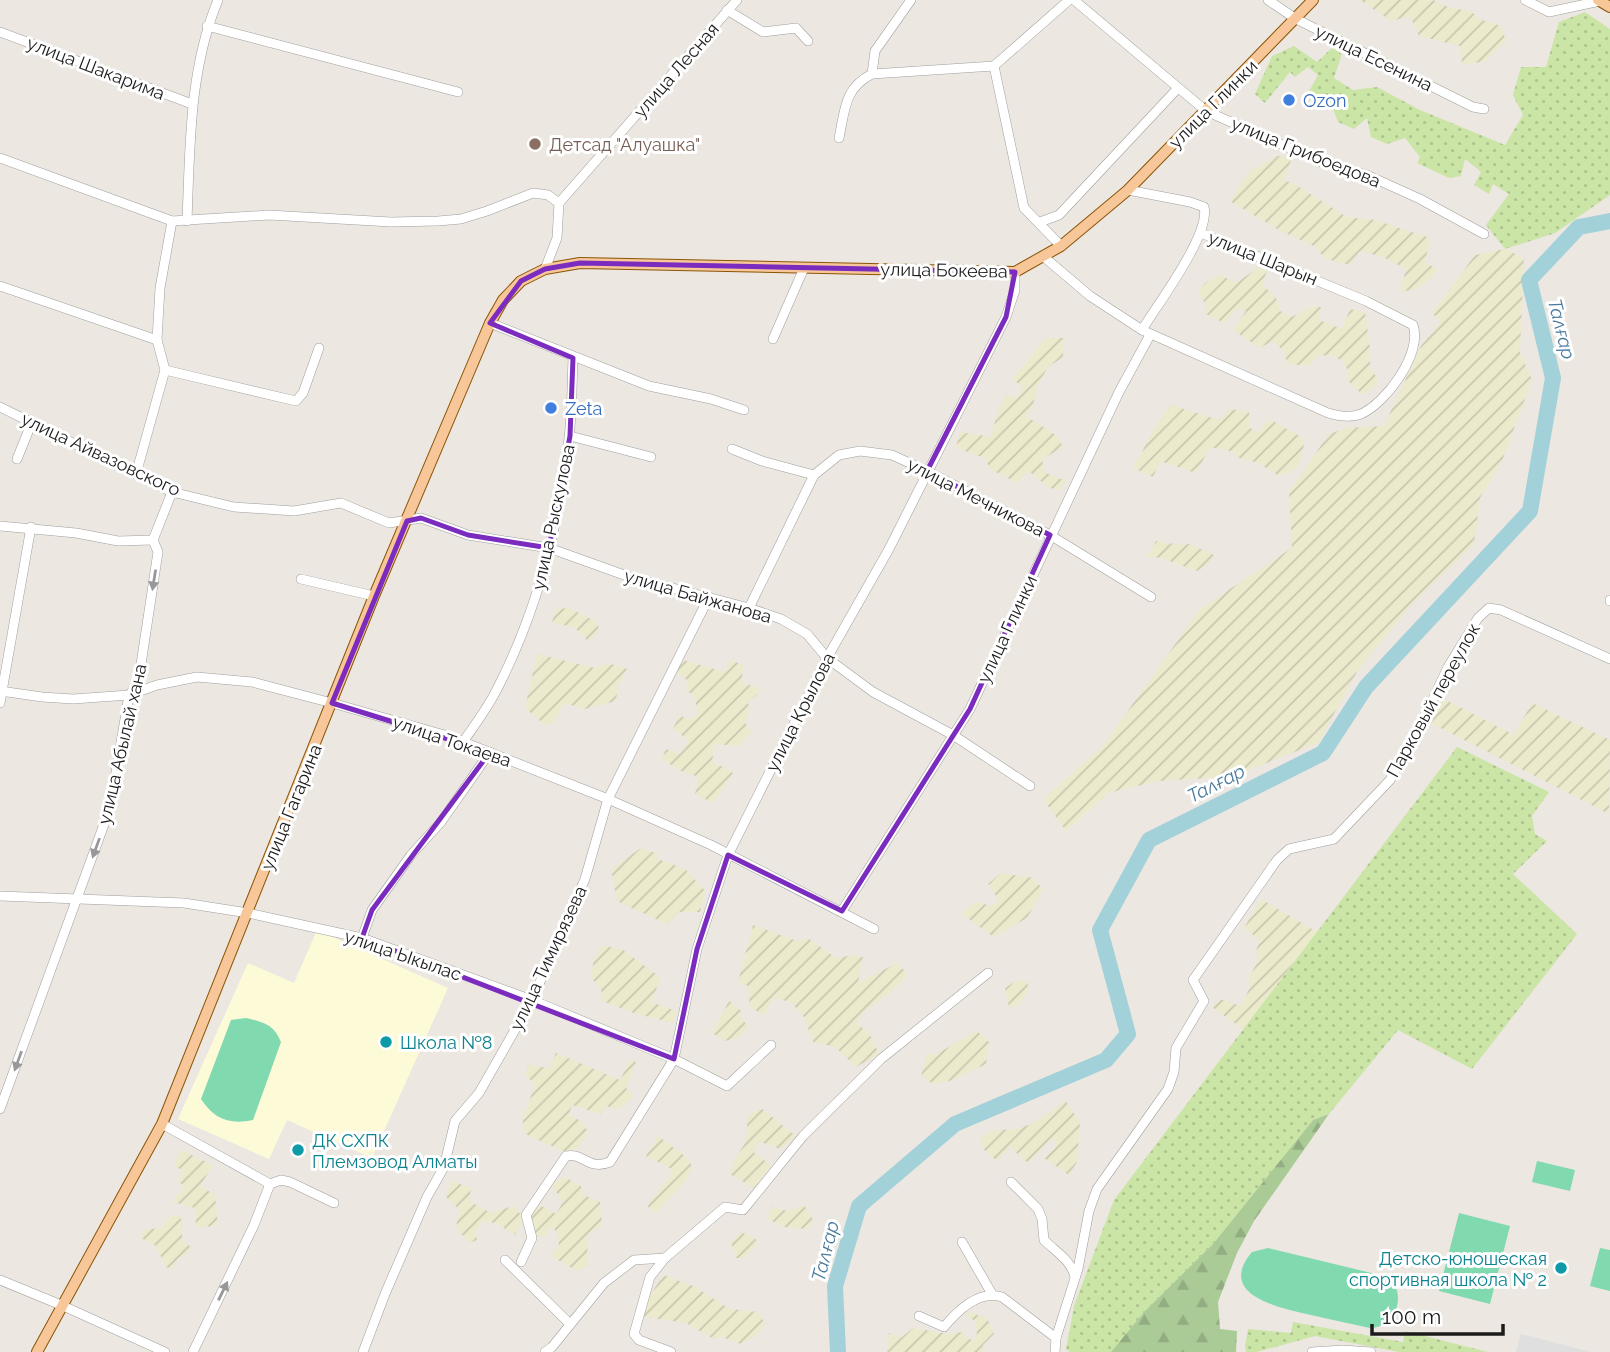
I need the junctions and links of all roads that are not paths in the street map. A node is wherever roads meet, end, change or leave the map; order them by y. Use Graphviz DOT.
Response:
graph roads {
  1 [pos="218,0"];
  2 [pos="737,0"];
  3 [pos="911,0"];
  4 [pos="1072,0"];
  5 [pos="1268,0"];
  6 [pos="1313,0"];
  7 [pos="1525,0"];
  8 [pos="1603,3"];
  9 [pos="727,10"];
  10 [pos="1296,19"];
  11 [pos="208,26"];
  12 [pos="0,32"];
  13 [pos="808,41"];
  14 [pos="994,66"];
  15 [pos="872,74"];
  16 [pos="1178,88"];
  17 [pos="458,92"];
  18 [pos="192,104"];
  19 [pos="1484,109"];
  20 [pos="1206,111"];
  21 [pos="839,138"];
  22 [pos="0,158"];
  23 [pos="1129,190"];
  24 [pos="559,203"];
  25 [pos="172,221"];
  26 [pos="187,221"];
  27 [pos="1040,222"];
  28 [pos="1201,233"];
  29 [pos="1484,234"];
  30 [pos="1061,246"];
  31 [pos="1044,257"];
  32 [pos="804,268"];
  33 [pos="545,269"];
  34 [pos="1015,272"];
  35 [pos="0,286"];
  36 [pos="490,323"];
  37 [pos="1146,333"];
  38 [pos="773,339"];
  39 [pos="157,340"];
  40 [pos="319,348"];
  41 [pos="573,358"];
  42 [pos="165,370"];
  43 [pos="0,407"];
  44 [pos="744,410"];
  45 [pos="32,422"];
  46 [pos="570,436"];
  47 [pos="732,449"];
  48 [pos="651,457"];
  49 [pos="17,459"];
  50 [pos="927,471"];
  51 [pos="136,474"];
  52 [pos="814,475"];
  53 [pos="172,492"];
  54 [pos="407,521"];
  55 [pos="389,523"];
  56 [pos="0,526"];
  57 [pos="31,527"];
  58 [pos="1050,535"];
  59 [pos="153,540"];
  60 [pos="397,542"];
  61 [pos="549,548"];
  62 [pos="301,579"];
  63 [pos="374,596"];
  64 [pos="709,597"];
  65 [pos="1151,597"];
  66 [pos="749,608"];
  67 [pos="827,658"];
  68 [pos="1610,659"];
  69 [pos="1,691"];
  70 [pos="129,695"];
  71 [pos="0,703"];
  72 [pos="332,703"];
  73 [pos="953,735"];
  74 [pos="463,742"];
  75 [pos="490,752"];
  76 [pos="1030,786"];
  77 [pos="608,799"];
  78 [pos="728,855"];
  79 [pos="0,896"];
  80 [pos="77,899"];
  81 [pos="842,911"];
  82 [pos="248,913"];
  83 [pos="874,929"];
  84 [pos="362,939"];
  85 [pos="988,973"];
  86 [pos="532,1000"];
  87 [pos="771,1045"];
  88 [pos="674,1059"];
  89 [pos="0,1109"];
  90 [pos="162,1124"];
  91 [pos="1011,1182"];
  92 [pos="270,1184"];
  93 [pos="334,1203"];
  94 [pos="961,1242"];
  95 [pos="665,1258"];
  96 [pos="505,1260"];
  97 [pos="521,1262"];
  98 [pos="1075,1279"];
  99 [pos="0,1280"];
  100 [pos="992,1294"];
  101 [pos="61,1305"];
  102 [pos="919,1315"];
  103 [pos="570,1324"];
  104 [pos="1056,1338"];
  105 [pos="37,1352"];
  106 [pos="165,1352"];
  107 [pos="193,1352"];
  108 [pos="363,1352"];
  109 [pos="545,1352"];
  110 [pos="671,1352"];
  111 [pos="1055,1352"];
  112 [pos="1313,1352"];
  113 [pos="1371,1352"];
  1 -- 11 [label="street"];
  2 -- 9 [label="street, улица Лесная"];
  3 -- 15 [label="street"];
  4 -- 14 [label="street"];
  4 -- 16 [label="street, улица Грибоедова"];
  5 -- 10 [label="street, улица Есенина"];
  6 -- 10 [label="main road, улица Глинки"];
  7 -- 8 [label="street"];
  9 -- 13 [label="street"];
  9 -- 24 [label="street, улица Лесная"];
  10 -- 19 [label="street, улица Есенина"];
  10 -- 20 [label="main road, улица Глинки"];
  11 -- 17 [label="street"];
  11 -- 18 [label="street"];
  12 -- 18 [label="street, улица Шакарима"];
  14 -- 15 [label="street"];
  14 -- 27 [label="street"];
  15 -- 21 [label="street"];
  16 -- 20 [label="street, улица Грибоедова"];
  16 -- 27 [label="street"];
  18 -- 26 [label="street"];
  20 -- 23 [label="main road, улица Глинки"];
  20 -- 29 [label="street, улица Грибоедова"];
  22 -- 25 [label="street"];
  23 -- 28 [label="street, улица Шарын"];
  23 -- 30 [label="main road, улица Глинки"];
  24 -- 26 [label="street"];
  24 -- 33 [label="street"];
  25 -- 26 [label="street"];
  25 -- 39 [label="street"];
  27 -- 30 [label="street"];
  28 -- 37 [label="street, улица Глинки"];
  28 -- 37 [label="street, улица Шарын"];
  30 -- 31 [label="main road, улица Глинки"];
  31 -- 34 [label="main road, улица Бокеева"];
  31 -- 37 [label="street"];
  32 -- 33 [label="main road, улица Бокеева"];
  32 -- 34 [label="main road, улица Бокеева"];
  32 -- 38 [label="street"];
  33 -- 36 [label="main road, улица Гагарина"];
  34 -- 50 [label="street, улица Крылова"];
  35 -- 39 [label="street"];
  36 -- 41 [label="street"];
  36 -- 54 [label="main road, улица Гагарина"];
  37 -- 58 [label="street, улица Глинки"];
  39 -- 42 [label="street"];
  40 -- 42 [label="street"];
  41 -- 44 [label="street"];
  41 -- 46 [label="street, улица Рыскулова"];
  42 -- 51 [label="street"];
  43 -- 45 [label="street, улица Айвазовского"];
  45 -- 49 [label="street"];
  45 -- 51 [label="street, улица Айвазовского"];
  46 -- 48 [label="street"];
  46 -- 61 [label="street, улица Рыскулова"];
  47 -- 52 [label="street"];
  50 -- 52 [label="street, улица Мечникова"];
  50 -- 58 [label="street, улица Мечникова"];
  50 -- 67 [label="street, улица Крылова"];
  51 -- 53 [label="street, улица Айвазовского"];
  52 -- 66 [label="street, улица Мечникова"];
  53 -- 55 [label="street, улица Айвазовского"];
  53 -- 59 [label="street, улица Абылай хана"];
  54 -- 55 [label="street, улица Айвазовского"];
  54 -- 60 [label="main road, улица Гагарина"];
  54 -- 61 [label="street, улица Байжанова"];
  55 -- 60 [label="street"];
  56 -- 57 [label="street"];
  57 -- 59 [label="street"];
  57 -- 69 [label="street"];
  58 -- 65 [label="street, улица Мечникова"];
  58 -- 73 [label="street, улица Глинки"];
  59 -- 70 [label="street, улица Абылай хана, one-way"];
  60 -- 63 [label="main road, улица Гагарина"];
  61 -- 64 [label="street, улица Байжанова"];
  61 -- 74 [label="street, улица Рыскулова"];
  62 -- 63 [label="street"];
  63 -- 72 [label="main road, улица Гагарина"];
  64 -- 66 [label="street, улица Байжанова"];
  64 -- 77 [label="street, улица Тимирязева"];
  66 -- 67 [label="street, улица Байжанова"];
  67 -- 73 [label="street, улица Байжанова"];
  67 -- 78 [label="street, улица Крылова"];
  68 -- 98 [label="street, Парковый переулок"];
  69 -- 70 [label="street, улица Токаева"];
  69 -- 71 [label="street"];
  70 -- 72 [label="street, улица Токаева"];
  70 -- 80 [label="street, улица Абылай хана, one-way"];
  72 -- 74 [label="street, улица Токаева"];
  72 -- 82 [label="main road, улица Гагарина"];
  73 -- 76 [label="street, улица Байжанова"];
  73 -- 81 [label="street, улица Глинки"];
  74 -- 75 [label="street, улица Токаева"];
  75 -- 77 [label="street, улица Токаева"];
  75 -- 84 [label="street"];
  77 -- 78 [label="street, улица Токаева"];
  77 -- 86 [label="street, улица Тимирязева"];
  78 -- 81 [label="street, улица Токаева"];
  78 -- 88 [label="street, улица Крылова"];
  79 -- 80 [label="street, улица Ыкылас"];
  80 -- 82 [label="street, улица Ыкылас"];
  80 -- 89 [label="street, улица Абылай хана, one-way"];
  81 -- 83 [label="street, улица Токаева"];
  82 -- 84 [label="street, улица Ыкылас"];
  82 -- 90 [label="main road, улица Гагарина"];
  84 -- 86 [label="street, улица Ыкылас"];
  85 -- 95 [label="street"];
  86 -- 88 [label="street, улица Ыкылас"];
  86 -- 108 [label="street, улица Тимирязева"];
  87 -- 88 [label="street, улица Ыкылас"];
  88 -- 97 [label="street, улица Крылова"];
  90 -- 92 [label="street"];
  90 -- 101 [label="main road, улица Гагарина"];
  91 -- 98 [label="street"];
  92 -- 93 [label="street"];
  107 -- 92 [label="street, one-way"];
  94 -- 100 [label="street"];
  95 -- 103 [label="street"];
  95 -- 110 [label="street"];
  96 -- 103 [label="street"];
  98 -- 104 [label="street, Парковый переулок"];
  99 -- 101 [label="street"];
  100 -- 102 [label="street"];
  100 -- 104 [label="street"];
  101 -- 105 [label="main road, улица Гагарина"];
  101 -- 106 [label="street"];
  103 -- 109 [label="street"];
  104 -- 111 [label="street, Парковый переулок"];
  112 -- 113 [label="street"];
}
